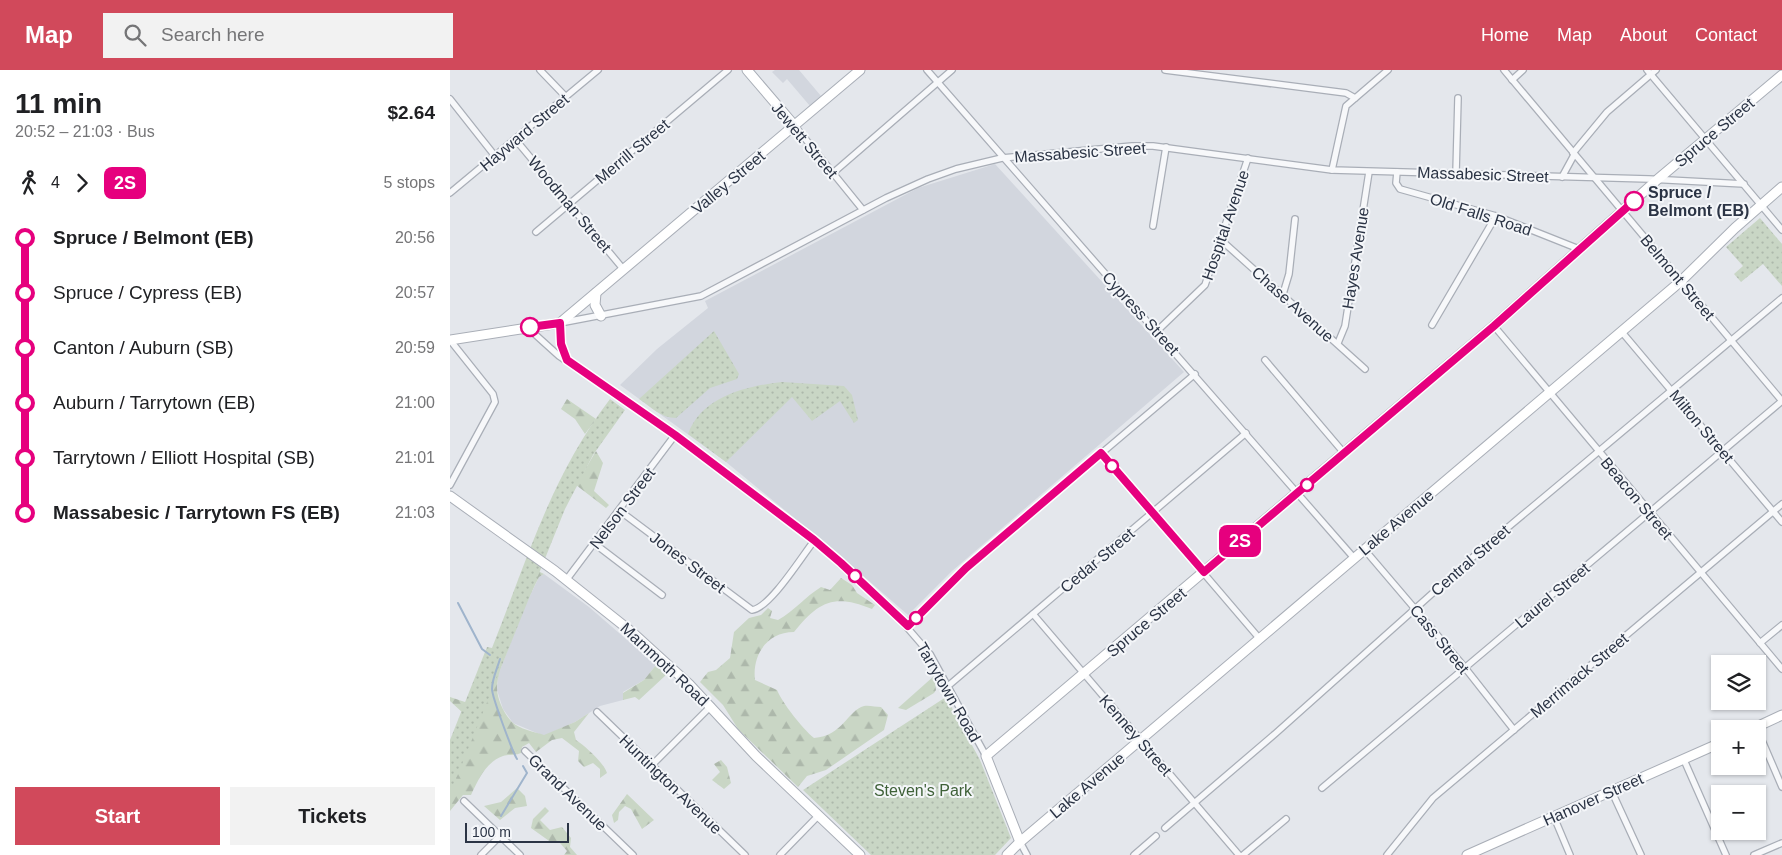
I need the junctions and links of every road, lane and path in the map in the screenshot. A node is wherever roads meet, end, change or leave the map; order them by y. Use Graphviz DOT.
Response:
graph roads {
  1 [pos="540,70"];
  2 [pos="598,70"];
  3 [pos="728,70"];
  4 [pos="747,70"];
  5 [pos="860,70"];
  6 [pos="927,70"];
  7 [pos="952,70"];
  8 [pos="1165,70"];
  9 [pos="1388,70"];
  10 [pos="1504,70"];
  11 [pos="1523,70"];
  12 [pos="1651,71"];
  13 [pos="849,73"];
  14 [pos="1782,75"];
  15 [pos="1512,80"];
  16 [pos="937,82"];
  17 [pos="566,97"];
  18 [pos="1355,98"];
  19 [pos="1458,98"];
  20 [pos="450,99"];
  21 [pos="794,125"];
  22 [pos="516,139"];
  23 [pos="1705,139"];
  24 [pos="1166,147"];
  25 [pos="1574,154"];
  26 [pos="495,156"];
  27 [pos="1002,158"];
  28 [pos="1248,158"];
  29 [pos="1332,170"];
  30 [pos="1368,172"];
  31 [pos="1397,172"];
  32 [pos="833,173"];
  33 [pos="1456,173"];
  34 [pos="1562,177"];
  35 [pos="1594,177"];
  36 [pos="1658,179"];
  37 [pos="1744,184"];
  38 [pos="1782,187"];
  39 [pos="450,194"];
  40 [pos="570,203"];
  41 [pos="1760,204"];
  42 [pos="863,210"];
  43 [pos="1623,211"];
  44 [pos="1496,216"];
  45 [pos="1295,219"];
  46 [pos="1153,226"];
  47 [pos="1782,230"];
  48 [pos="536,232"];
  49 [pos="1221,240"];
  50 [pos="1579,249"];
  51 [pos="624,270"];
  52 [pos="1680,281"];
  53 [pos="596,294"];
  54 [pos="1283,294"];
  55 [pos="1782,298"];
  56 [pos="601,316"];
  57 [pos="560,323"];
  58 [pos="1432,325"];
  59 [pos="1494,326"];
  60 [pos="528,328"];
  61 [pos="1158,331"];
  62 [pos="1621,331"];
  63 [pos="450,340"];
  64 [pos="1732,340"];
  65 [pos="1338,344"];
  66 [pos="567,360"];
  67 [pos="1265,360"];
  68 [pos="1365,369"];
  69 [pos="1195,374"];
  70 [pos="1672,390"];
  71 [pos="1549,392"];
  72 [pos="1782,401"];
  73 [pos="1246,432"];
  74 [pos="675,435"];
  75 [pos="1598,450"];
  76 [pos="1723,451"];
  77 [pos="1101,453"];
  78 [pos="1344,453"];
  79 [pos="450,485"];
  80 [pos="1297,493"];
  81 [pos="450,496"];
  82 [pos="1782,504"];
  83 [pos="620,511"];
  84 [pos="1773,511"];
  85 [pos="1650,512"];
  86 [pos="1152,513"];
  87 [pos="1782,522"];
  88 [pos="814,540"];
  89 [pos="595,544"];
  90 [pos="1364,549"];
  91 [pos="1354,558"];
  92 [pos="1204,572"];
  93 [pos="1700,573"];
  94 [pos="567,580"];
  95 [pos="662,596"];
  96 [pos="1416,608"];
  97 [pos="1033,614"];
  98 [pos="1782,624"];
  99 [pos="908,626"];
  100 [pos="1259,638"];
  101 [pos="1760,643"];
  102 [pos="1465,668"];
  103 [pos="1782,669"];
  104 [pos="1084,674"];
  105 [pos="948,686"];
  106 [pos="711,706"];
  107 [pos="598,712"];
  108 [pos="1782,715"];
  109 [pos="1766,723"];
  110 [pos="1514,730"];
  111 [pos="1141,740"];
  112 [pos="1711,747"];
  113 [pos="526,751"];
  114 [pos="1766,753"];
  115 [pos="986,756"];
  116 [pos="1684,760"];
  117 [pos="652,765"];
  118 [pos="1322,788"];
  119 [pos="1782,788"];
  120 [pos="1612,792"];
  121 [pos="464,801"];
  122 [pos="1194,802"];
  123 [pos="818,816"];
  124 [pos="1554,816"];
  125 [pos="1286,819"];
  126 [pos="1165,828"];
  127 [pos="500,836"];
  128 [pos="1156,836"];
  129 [pos="1020,842"];
  130 [pos="1782,843"];
  131 [pos="1484,852"];
  132 [pos="481,855"];
  133 [pos="520,855"];
  134 [pos="633,855"];
  135 [pos="745,855"];
  136 [pos="780,855"];
  137 [pos="860,855"];
  138 [pos="1007,855"];
  139 [pos="1027,855"];
  140 [pos="1134,855"];
  141 [pos="1239,855"];
  142 [pos="1243,855"];
  143 [pos="1386,855"];
  144 [pos="1467,855"];
  145 [pos="1570,855"];
  146 [pos="1641,855"];
  147 [pos="1726,855"];
  148 [pos="1754,855"];
  1 -- 17 [label="street"];
  2 -- 17 [label="street, Hayward Street"];
  3 -- 40 [label="street, Merrill Street"];
  4 -- 21 [label="street, Jewett Street"];
  5 -- 13 [label="street, Valley Street"];
  6 -- 16 [label="street, Cypress Street"];
  7 -- 16 [label="street"];
  8 -- 18 [label="street"];
  9 -- 18 [label="street"];
  10 -- 15 [label="street, Belmont Street"];
  11 -- 15 [label="street"];
  12 -- 23 [label="street"];
  12 -- 25 [label="street"];
  13 -- 21 [label="street, Valley Street"];
  14 -- 23 [label="street, Spruce Street"];
  15 -- 25 [label="street, Belmont Street"];
  16 -- 27 [label="street, Cypress Street"];
  16 -- 32 [label="street"];
  17 -- 22 [label="street, Hayward Street"];
  18 -- 29 [label="street"];
  19 -- 33 [label="street"];
  20 -- 26 [label="street"];
  21 -- 32 [label="street, Jewett Street"];
  21 -- 51 [label="street, Valley Street"];
  22 -- 26 [label="street, Hayward Street"];
  22 -- 40 [label="street, Woodman Street"];
  23 -- 36 [label="street, Spruce Street"];
  23 -- 37 [label="street"];
  24 -- 27 [label="street, Massabesic Street"];
  24 -- 28 [label="street, Massabesic Street"];
  24 -- 46 [label="street"];
  25 -- 34 [label="street"];
  25 -- 35 [label="street, Belmont Street"];
  26 -- 39 [label="street, Hayward Street"];
  27 -- 42 [label="street, Massabesic Street"];
  27 -- 61 [label="street, Cypress Street"];
  28 -- 29 [label="street, Massabesic Street"];
  28 -- 49 [label="street, Hospital Avenue"];
  29 -- 30 [label="street, Massabesic Street"];
  30 -- 31 [label="street, Massabesic Street"];
  30 -- 65 [label="street, Hayes Avenue"];
  31 -- 33 [label="street, Massabesic Street"];
  31 -- 44 [label="street, Old Falls Road"];
  32 -- 42 [label="street, Jewett Street"];
  33 -- 34 [label="street, Massabesic Street"];
  34 -- 35 [label="street, Massabesic Street"];
  35 -- 36 [label="street, Massabesic Street"];
  35 -- 43 [label="street, Belmont Street"];
  36 -- 37 [label="street, Massabesic Street"];
  36 -- 43 [label="street, Spruce Street"];
  37 -- 41 [label="street"];
  38 -- 41 [label="street, Lake Avenue"];
  40 -- 48 [label="street, Merrill Street"];
  40 -- 51 [label="street, Woodman Street"];
  41 -- 47 [label="street"];
  41 -- 52 [label="street, Lake Avenue"];
  42 -- 56 [label="street, Massabesic Street"];
  43 -- 50 [label="street, Spruce Street"];
  43 -- 52 [label="street, Belmont Street"];
  44 -- 50 [label="street, Old Falls Road"];
  44 -- 58 [label="street"];
  45 -- 54 [label="street"];
  49 -- 54 [label="street, Chase Avenue"];
  49 -- 61 [label="street, Hospital Avenue"];
  50 -- 59 [label="street, Spruce Street"];
  51 -- 53 [label="street, Valley Street"];
  52 -- 62 [label="street, Lake Avenue"];
  52 -- 64 [label="street, Belmont Street"];
  53 -- 56 [label="street"];
  53 -- 57 [label="street, Valley Street"];
  54 -- 65 [label="street, Chase Avenue"];
  55 -- 64 [label="street, Central Street"];
  56 -- 57 [label="street, Massabesic Street"];
  57 -- 60 [label="street, Massabesic Street"];
  57 -- 66 [label="street"];
  59 -- 71 [label="street, Beacon Street"];
  59 -- 78 [label="street, Spruce Street"];
  60 -- 63 [label="street, Massabesic Street"];
  60 -- 66 [label="street, Tarrytown Road"];
  61 -- 69 [label="street, Cypress Street"];
  62 -- 70 [label="street, Milton Street"];
  62 -- 71 [label="street, Lake Avenue"];
  63 -- 79 [label="street"];
  64 -- 70 [label="street, Central Street"];
  64 -- 72 [label="street, Belmont Street"];
  65 -- 68 [label="street, Chase Avenue"];
  66 -- 74 [label="street, Tarrytown Road"];
  67 -- 78 [label="street"];
  69 -- 73 [label="street, Cypress Street"];
  69 -- 77 [label="street"];
  70 -- 75 [label="street, Central Street"];
  70 -- 76 [label="street, Milton Street"];
  71 -- 75 [label="street, Beacon Street"];
  71 -- 90 [label="street, Lake Avenue"];
  72 -- 76 [label="street, Laurel Street"];
  73 -- 80 [label="street, Cypress Street"];
  73 -- 86 [label="street, Cedar Street"];
  74 -- 83 [label="street, Nelson Street"];
  74 -- 88 [label="street, Tarrytown Road"];
  75 -- 85 [label="street, Beacon Street"];
  75 -- 96 [label="street, Central Street"];
  76 -- 84 [label="street, Milton Street"];
  76 -- 85 [label="street, Laurel Street"];
  77 -- 86 [label="street"];
  77 -- 99 [label="street"];
  78 -- 80 [label="street, Spruce Street"];
  80 -- 91 [label="street, Cypress Street"];
  80 -- 92 [label="street, Spruce Street"];
  81 -- 94 [label="street, Mammoth Road"];
  82 -- 84 [label="street, Merrimack Street"];
  83 -- 88 [label="street, Jones Street"];
  83 -- 89 [label="street, Nelson Street"];
  84 -- 87 [label="street, Milton Street"];
  84 -- 93 [label="street, Merrimack Street"];
  85 -- 93 [label="street, Beacon Street"];
  85 -- 102 [label="street, Laurel Street"];
  86 -- 92 [label="street"];
  86 -- 97 [label="street, Cedar Street"];
  88 -- 99 [label="street, Tarrytown Road"];
  89 -- 94 [label="street, Nelson Street"];
  89 -- 95 [label="street"];
  90 -- 91 [label="street, Lake Avenue"];
  90 -- 96 [label="street, Cass Street"];
  91 -- 100 [label="street, Lake Avenue"];
  92 -- 100 [label="street"];
  92 -- 104 [label="street, Spruce Street"];
  93 -- 101 [label="street, Beacon Street"];
  93 -- 110 [label="street, Merrimack Street"];
  94 -- 106 [label="street, Mammoth Road"];
  96 -- 102 [label="street, Cass Street"];
  96 -- 122 [label="street, Central Street"];
  97 -- 104 [label="street, Kenney Street"];
  97 -- 105 [label="street, Cedar Street"];
  98 -- 101 [label="street"];
  99 -- 105 [label="street, Tarrytown Road"];
  100 -- 111 [label="street, Lake Avenue"];
  101 -- 103 [label="street, Beacon Street"];
  102 -- 110 [label="street, Cass Street"];
  102 -- 118 [label="street, Laurel Street"];
  104 -- 111 [label="street, Kenney Street"];
  104 -- 115 [label="street, Spruce Street"];
  105 -- 115 [label="street, Tarrytown Road"];
  106 -- 117 [label="street"];
  106 -- 123 [label="street, Mammoth Road"];
  107 -- 117 [label="street, Huntington Avenue"];
  108 -- 109 [label="street"];
  110 -- 143 [label="street, Merrimack Street"];
  111 -- 122 [label="street, Kenney Street"];
  111 -- 129 [label="street, Lake Avenue"];
  112 -- 116 [label="street, Hanover Street"];
  113 -- 134 [label="street, Grand Avenue"];
  114 -- 119 [label="street"];
  115 -- 129 [label="street, Tarrytown Road"];
  116 -- 120 [label="street, Hanover Street"];
  116 -- 147 [label="street"];
  117 -- 135 [label="street, Huntington Avenue"];
  120 -- 124 [label="street, Hanover Street"];
  120 -- 146 [label="street"];
  121 -- 127 [label="street"];
  122 -- 126 [label="street, Central Street"];
  122 -- 141 [label="street, Kenney Street"];
  123 -- 136 [label="street"];
  123 -- 137 [label="street, Mammoth Road"];
  124 -- 131 [label="street, Hanover Street"];
  124 -- 145 [label="street"];
  125 -- 142 [label="street"];
  127 -- 132 [label="street"];
  127 -- 133 [label="street"];
  128 -- 140 [label="street"];
  129 -- 138 [label="street, Lake Avenue"];
  129 -- 139 [label="street, Tarrytown Road"];
  130 -- 148 [label="street"];
  131 -- 144 [label="street, Hanover Street"];
}
